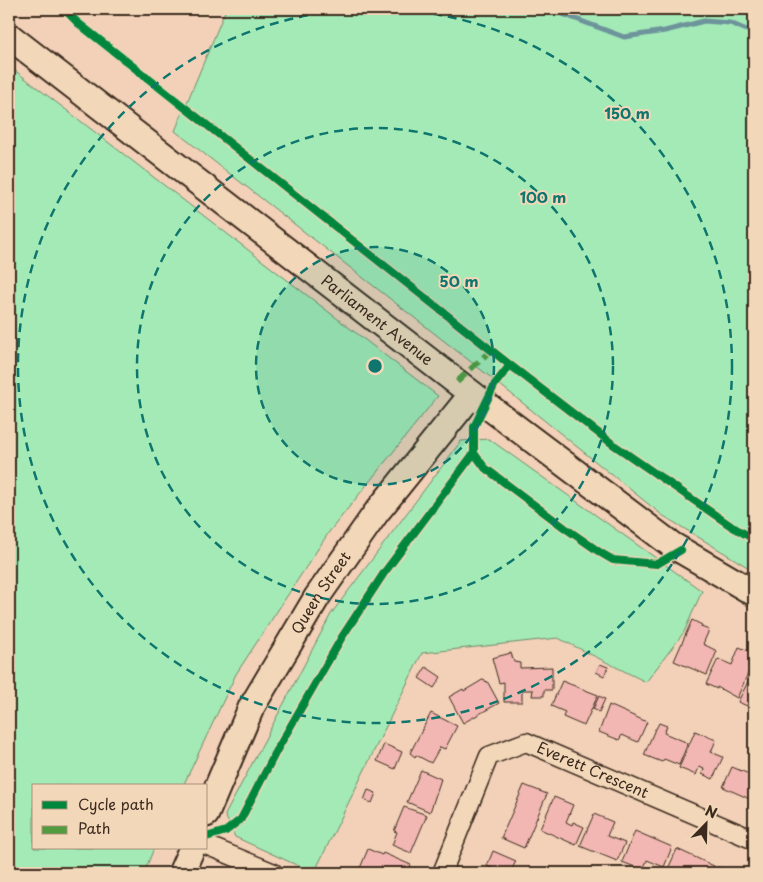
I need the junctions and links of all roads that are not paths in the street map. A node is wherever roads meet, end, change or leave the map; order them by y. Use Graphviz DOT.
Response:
graph roads {
  1 [pos="9,36"];
  2 [pos="472,394"];
  3 [pos="754,593"];
  4 [pos="208,809"];
  5 [pos="754,840"];
  6 [pos="208,846"];
  7 [pos="191,850"];
  8 [pos="181,873"];
  9 [pos="274,873"];
  10 [pos="442,873"];
  1 -- 2 [label="main road, Parliament Avenue"];
  2 -- 3 [label="main road, Parliament Avenue"];
  2 -- 4 [label="main road, Queen Street"];
  5 -- 10 [label="street, Everett Crescent"];
  6 -- 9 [label="street"];
  7 -- 8 [label="main road"];
}
